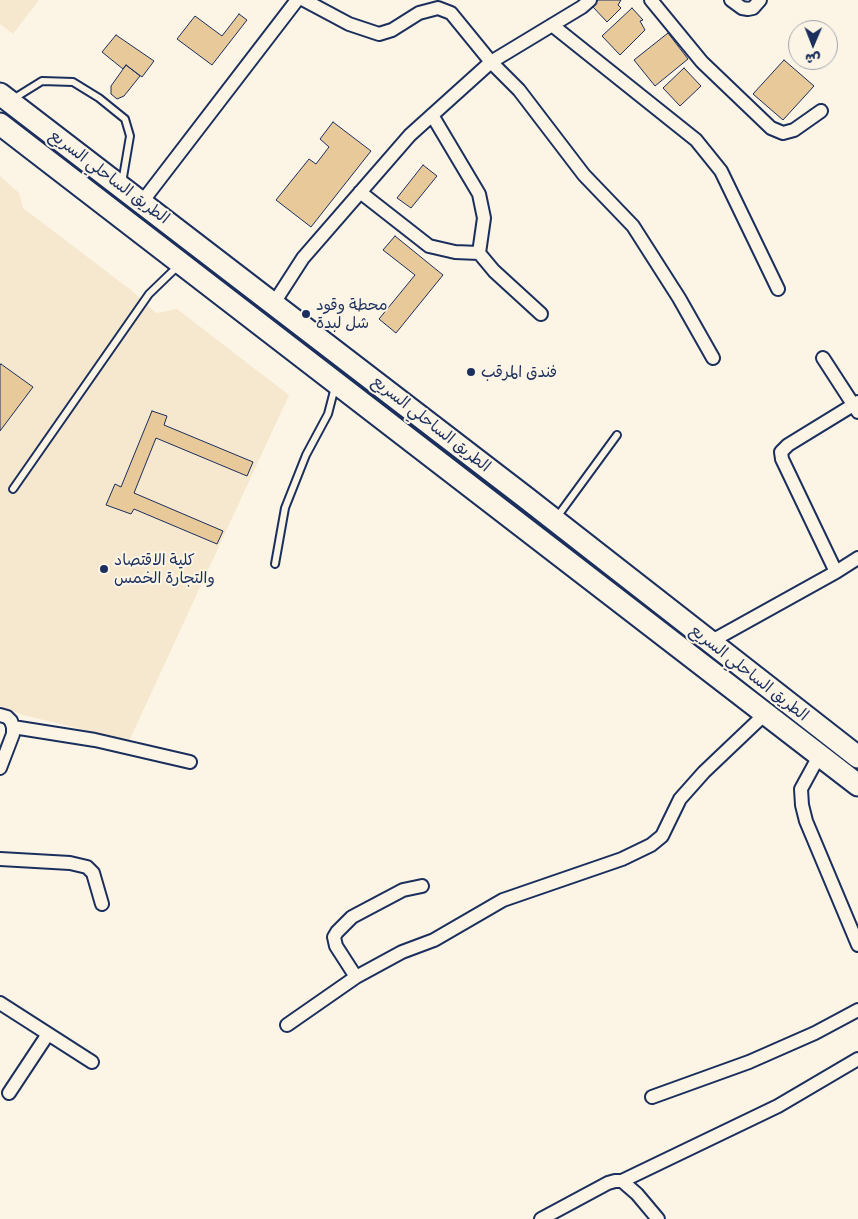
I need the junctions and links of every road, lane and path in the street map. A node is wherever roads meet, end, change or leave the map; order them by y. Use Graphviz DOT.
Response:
graph roads {
  1 [pos="297,0"];
  2 [pos="304,0"];
  3 [pos="650,0"];
  4 [pos="731,0"];
  5 [pos="760,0"];
  6 [pos="584,2"];
  7 [pos="552,25"];
  8 [pos="491,62"];
  9 [pos="5,98"];
  10 [pos="821,111"];
  11 [pos="432,115"];
  12 [pos="0,124"];
  13 [pos="121,187"];
  14 [pos="360,192"];
  15 [pos="142,202"];
  16 [pos="479,252"];
  17 [pos="181,264"];
  18 [pos="778,289"];
  19 [pos="274,303"];
  20 [pos="541,314"];
  21 [pos="713,358"];
  22 [pos="823,358"];
  23 [pos="336,384"];
  24 [pos="856,406"];
  25 [pos="617,435"];
  26 [pos="13,489"];
  27 [pos="554,520"];
  28 [pos="858,558"];
  29 [pos="275,564"];
  30 [pos="836,572"];
  31 [pos="710,642"];
  32 [pos="765,714"];
  33 [pos="0,715"];
  34 [pos="13,726"];
  35 [pos="819,756"];
  36 [pos="858,757"];
  37 [pos="190,762"];
  38 [pos="0,768"];
  39 [pos="858,785"];
  40 [pos="0,859"];
  41 [pos="422,886"];
  42 [pos="102,904"];
  43 [pos="858,945"];
  44 [pos="356,977"];
  45 [pos="0,1003"];
  46 [pos="858,1010"];
  47 [pos="287,1025"];
  48 [pos="48,1034"];
  49 [pos="858,1059"];
  50 [pos="92,1062"];
  51 [pos="10,1092"];
  52 [pos="652,1097"];
  53 [pos="622,1180"];
  54 [pos="541,1219"];
  55 [pos="658,1219"];
  1 -- 15 [label="street"];
  2 -- 8 [label="street"];
  3 -- 10 [label="street"];
  4 -- 5 [label="street"];
  6 -- 7 [label="street"];
  7 -- 8 [label="street"];
  7 -- 18 [label="street"];
  8 -- 11 [label="street"];
  8 -- 21 [label="street"];
  9 -- 13 [label="highway, الطريق الساحلي السريع"];
  9 -- 13 [label="lane"];
  11 -- 14 [label="street"];
  11 -- 16 [label="street"];
  12 -- 17 [label="highway, الطريق الساحلي السريع"];
  13 -- 15 [label="highway, الطريق الساحلي السريع"];
  14 -- 16 [label="street"];
  14 -- 19 [label="street"];
  15 -- 19 [label="highway, الطريق الساحلي السريع"];
  16 -- 20 [label="street"];
  17 -- 23 [label="highway, الطريق الساحلي السريع"];
  17 -- 26 [label="lane"];
  19 -- 27 [label="highway, الطريق الساحلي السريع"];
  22 -- 24 [label="street"];
  23 -- 29 [label="lane"];
  23 -- 32 [label="highway, الطريق الساحلي السريع"];
  24 -- 30 [label="street"];
  25 -- 27 [label="lane"];
  27 -- 31 [label="highway, الطريق الساحلي السريع"];
  28 -- 30 [label="street"];
  30 -- 31 [label="street"];
  31 -- 36 [label="highway, الطريق الساحلي السريع"];
  32 -- 35 [label="highway, الطريق الساحلي السريع"];
  32 -- 44 [label="street"];
  33 -- 34 [label="street"];
  34 -- 37 [label="street"];
  34 -- 38 [label="street"];
  35 -- 39 [label="highway, الطريق الساحلي السريع"];
  35 -- 43 [label="street"];
  40 -- 42 [label="street"];
  41 -- 44 [label="street"];
  44 -- 47 [label="street"];
  45 -- 48 [label="street"];
  46 -- 52 [label="street"];
  48 -- 50 [label="street"];
  48 -- 51 [label="street"];
  49 -- 53 [label="street"];
  53 -- 54 [label="street"];
  53 -- 55 [label="street"];
}
